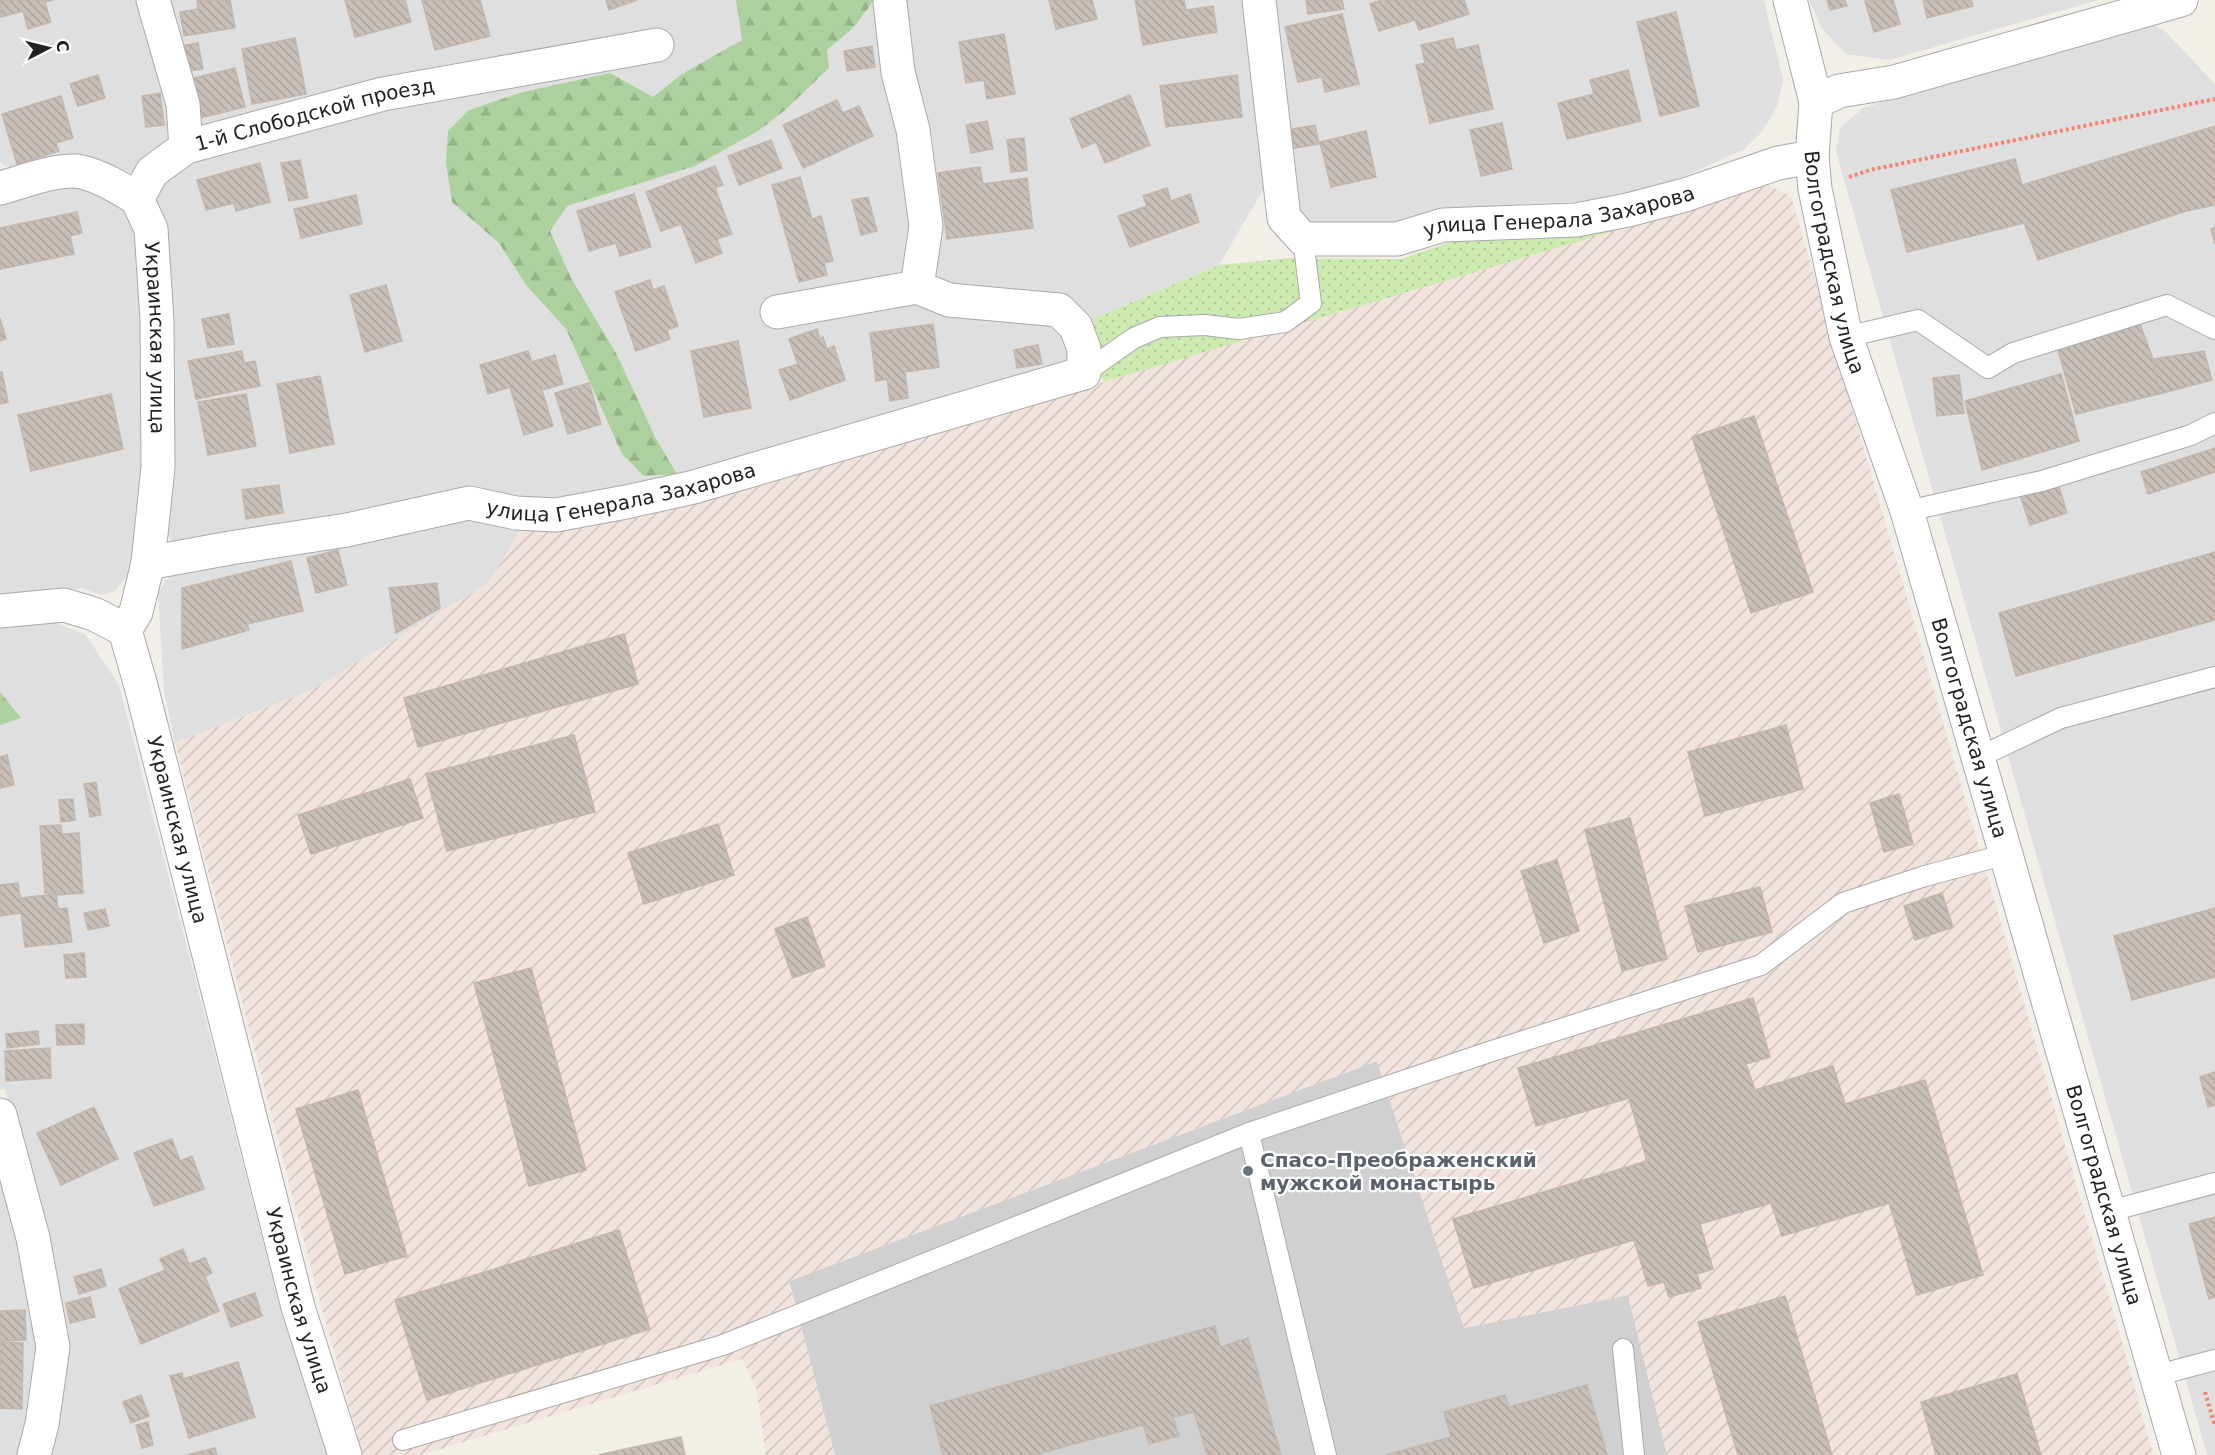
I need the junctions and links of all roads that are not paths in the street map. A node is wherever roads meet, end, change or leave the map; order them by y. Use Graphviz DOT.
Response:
graph roads {
  1 [pos="153,0"];
  2 [pos="1259,0"];
  3 [pos="1790,0"];
  4 [pos="2181,0"];
  5 [pos="890,3"];
  6 [pos="657,45"];
  7 [pos="1816,102"];
  8 [pos="186,147"];
  9 [pos="1814,173"];
  10 [pos="0,188"];
  11 [pos="137,199"];
  12 [pos="1303,239"];
  13 [pos="917,287"];
  14 [pos="777,312"];
  15 [pos="2215,329"];
  16 [pos="1846,337"];
  17 [pos="1084,373"];
  18 [pos="2215,423"];
  19 [pos="1906,511"];
  20 [pos="147,563"];
  21 [pos="0,611"];
  22 [pos="125,630"];
  23 [pos="2215,677"];
  24 [pos="1979,757"];
  25 [pos="2007,854"];
  26 [pos="0,1115"];
  27 [pos="1249,1133"];
  28 [pos="2215,1183"];
  29 [pos="2110,1211"];
  30 [pos="1623,1349"];
  31 [pos="2206,1362"];
  32 [pos="2158,1375"];
  33 [pos="403,1440"];
  34 [pos="34,1455"];
  35 [pos="345,1455"];
  36 [pos="1326,1455"];
  37 [pos="1634,1455"];
  38 [pos="2179,1455"];
  1 -- 8 [label="street"];
  2 -- 12 [label="street"];
  3 -- 7 [label="street, Волгоградская улица"];
  4 -- 7 [label="street"];
  5 -- 13 [label="street"];
  6 -- 8 [label="street, 1-й Слободской проезд"];
  7 -- 9 [label="street, Волгоградская улица"];
  8 -- 11 [label="street, 1-й Слободской проезд"];
  9 -- 12 [label="street, улица Генерала Захарова"];
  9 -- 16 [label="street, Волгоградская улица"];
  10 -- 11 [label="street"];
  11 -- 20 [label="street, Украинская улица"];
  12 -- 17 [label="lane"];
  13 -- 14 [label="street"];
  13 -- 17 [label="street"];
  15 -- 16 [label="lane"];
  16 -- 19 [label="street, Волгоградская улица"];
  17 -- 20 [label="street, улица Генерала Захарова"];
  18 -- 19 [label="lane"];
  19 -- 24 [label="street, Волгоградская улица"];
  20 -- 22 [label="street, Украинская улица"];
  21 -- 22 [label="street"];
  22 -- 35 [label="street, Украинская улица"];
  23 -- 24 [label="lane"];
  24 -- 25 [label="street, Волгоградская улица"];
  25 -- 27 [label="lane"];
  25 -- 29 [label="street, Волгоградская улица"];
  26 -- 34 [label="street"];
  27 -- 33 [label="lane"];
  27 -- 36 [label="lane"];
  28 -- 29 [label="lane"];
  29 -- 32 [label="street, Волгоградская улица"];
  30 -- 37 [label="lane"];
  31 -- 32 [label="lane"];
  32 -- 38 [label="street, Волгоградская улица"];
}
